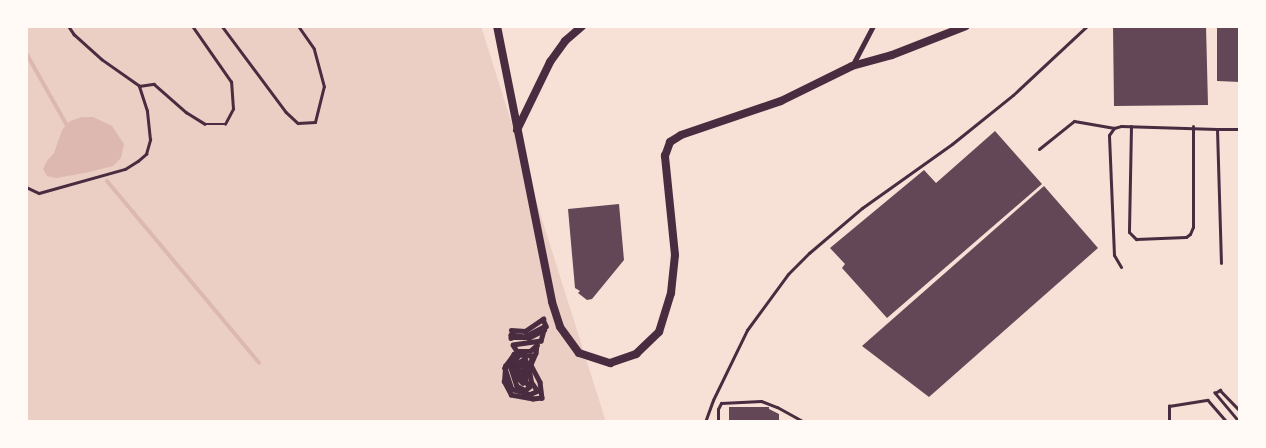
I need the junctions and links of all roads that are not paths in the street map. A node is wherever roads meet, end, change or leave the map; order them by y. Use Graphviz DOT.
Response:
graph roads {
  1 [pos="497,26"];
  2 [pos="582,26"];
  3 [pos="873,26"];
  4 [pos="966,26"];
  5 [pos="1087,26"];
  6 [pos="852,66"];
  7 [pos="1132,126"];
  8 [pos="1193,126"];
  9 [pos="1114,128"];
  10 [pos="1217,128"];
  11 [pos="1240,129"];
  12 [pos="517,130"];
  13 [pos="1039,149"];
  14 [pos="1221,263"];
  15 [pos="1121,267"];
  16 [pos="511,330"];
  17 [pos="517,368"];
  18 [pos="705,422"];
  19 [pos="718,422"];
  20 [pos="804,422"];
  1 -- 12 [label="street"];
  2 -- 12 [label="street"];
  3 -- 6 [label="street"];
  4 -- 6 [label="street"];
  5 -- 18 [label="lane"];
  6 -- 12 [label="street"];
  7 -- 8 [label="lane"];
  7 -- 8 [label="lane"];
  7 -- 9 [label="lane"];
  8 -- 10 [label="lane"];
  9 -- 13 [label="lane"];
  9 -- 15 [label="lane"];
  10 -- 11 [label="lane"];
  10 -- 14 [label="lane"];
  16 -- 17 [label="street"];
  19 -- 20 [label="lane"];
}
